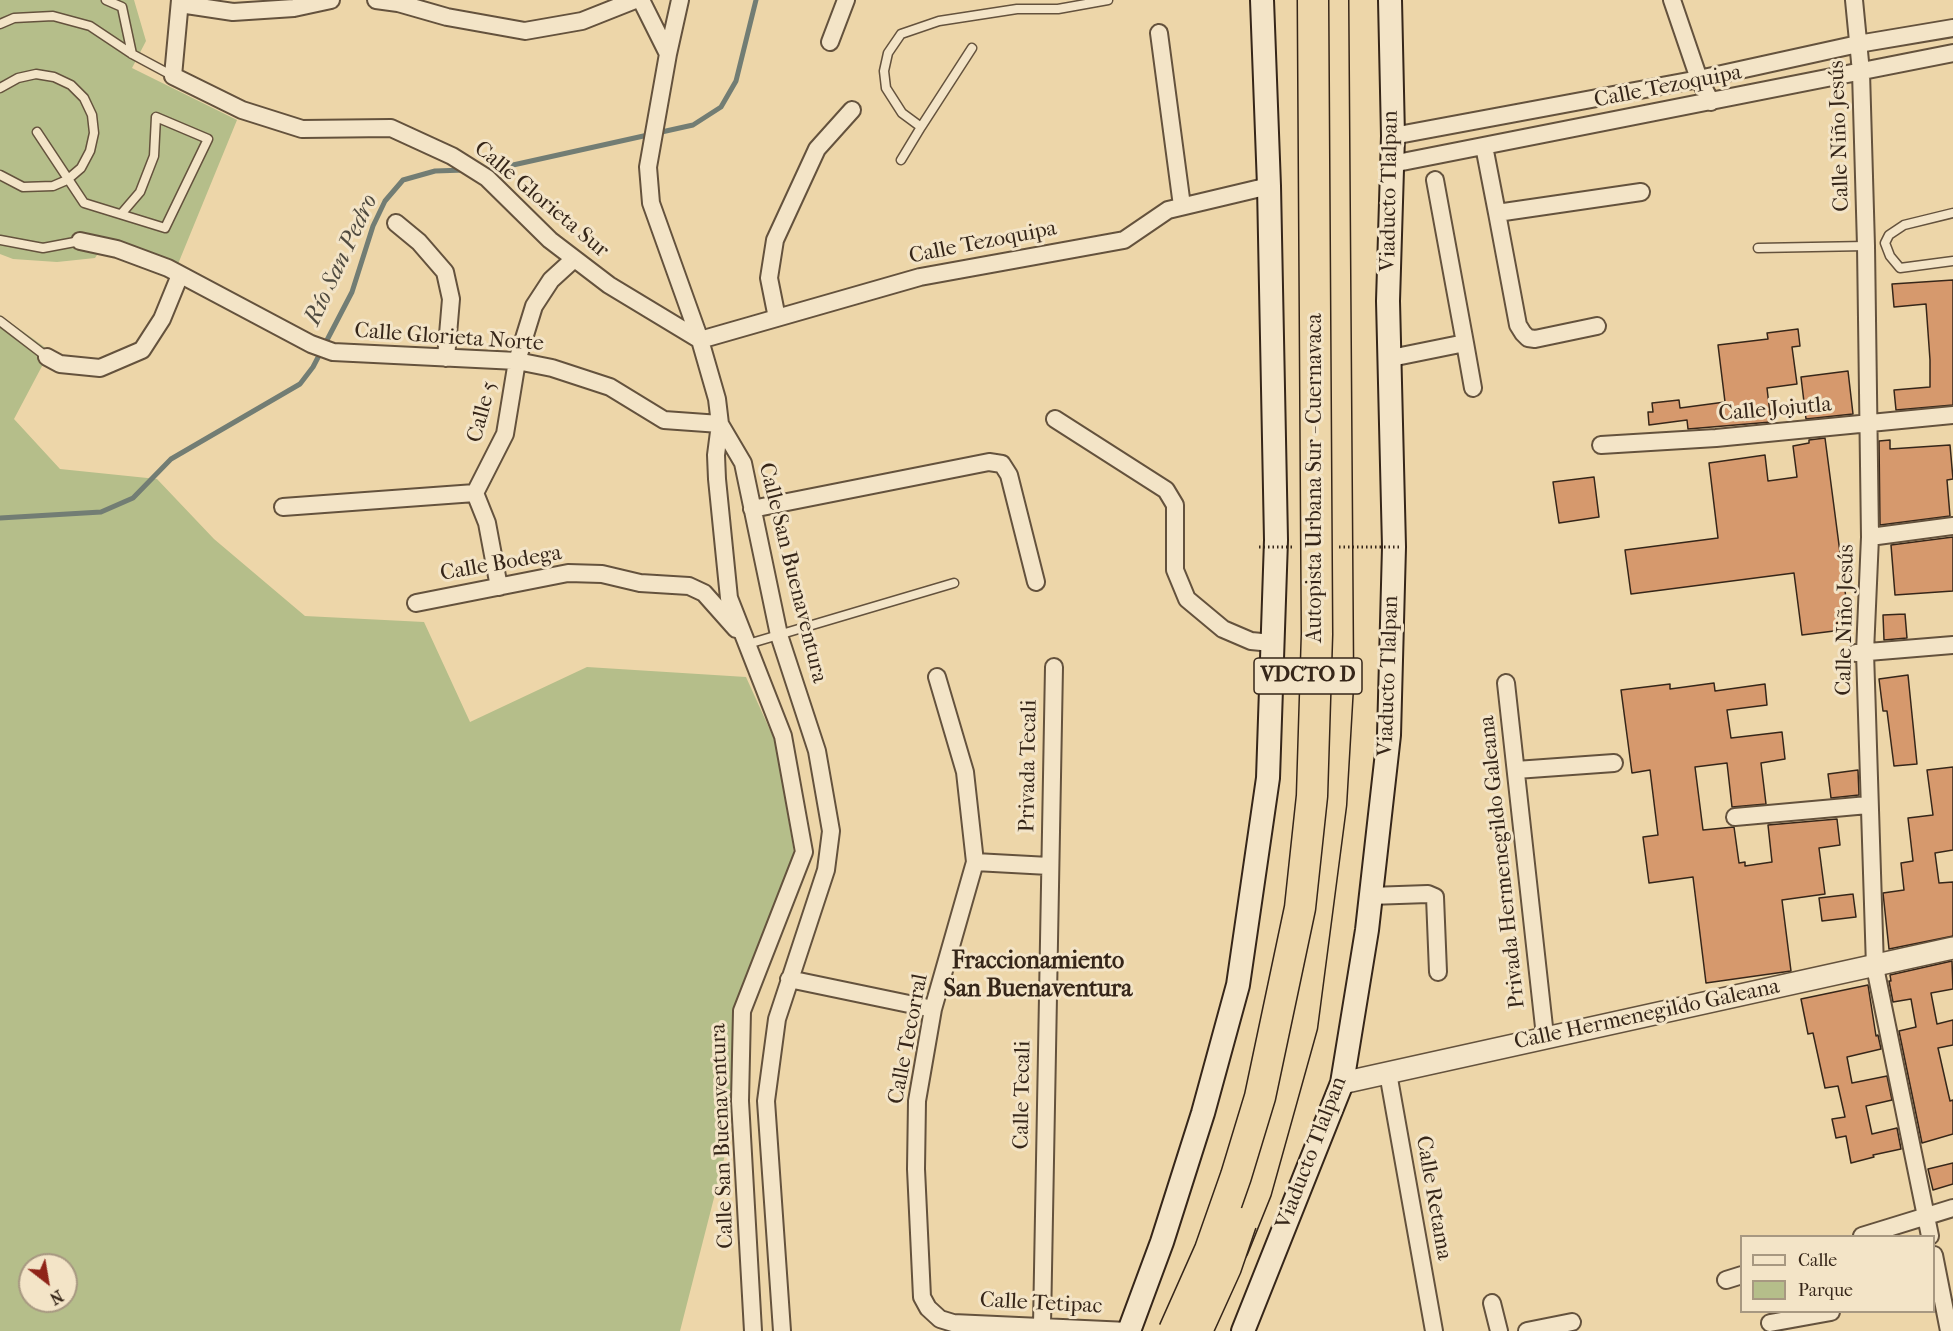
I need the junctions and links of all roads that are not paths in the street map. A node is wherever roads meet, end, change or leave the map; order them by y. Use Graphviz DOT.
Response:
graph roads {
  1 [pos="106,0"];
  2 [pos="331,0"];
  3 [pos="376,0"];
  4 [pos="635,0"];
  5 [pos="642,0"];
  6 [pos="680,0"];
  7 [pos="846,0"];
  8 [pos="1108,0"];
  9 [pos="1262,0"];
  10 [pos="1390,0"];
  11 [pos="1672,0"];
  12 [pos="1854,0"];
  13 [pos="1321,1"];
  14 [pos="180,2"];
  15 [pos="0,24"];
  16 [pos="1953,28"];
  17 [pos="1159,33"];
  18 [pos="830,42"];
  19 [pos="1858,44"];
  20 [pos="972,48"];
  21 [pos="1953,53"];
  22 [pos="132,54"];
  23 [pos="668,54"];
  24 [pos="1862,72"];
  25 [pos="173,76"];
  26 [pos="1699,79"];
  27 [pos="0,87"];
  28 [pos="1711,102"];
  29 [pos="852,110"];
  30 [pos="921,127"];
  31 [pos="37,132"];
  32 [pos="1393,136"];
  33 [pos="1484,146"];
  34 [pos="901,160"];
  35 [pos="1392,164"];
  36 [pos="0,175"];
  37 [pos="67,180"];
  38 [pos="1435,180"];
  39 [pos="1269,186"];
  40 [pos="1641,192"];
  41 [pos="1182,206"];
  42 [pos="122,213"];
  43 [pos="1497,213"];
  44 [pos="1953,213"];
  45 [pos="396,223"];
  46 [pos="0,240"];
  47 [pos="80,241"];
  48 [pos="1866,246"];
  49 [pos="1758,248"];
  50 [pos="574,259"];
  51 [pos="1953,261"];
  52 [pos="180,275"];
  53 [pos="777,318"];
  54 [pos="0,321"];
  55 [pos="1597,326"];
  56 [pos="700,340"];
  57 [pos="1465,343"];
  58 [pos="47,357"];
  59 [pos="446,358"];
  60 [pos="1391,358"];
  61 [pos="517,361"];
  62 [pos="1473,388"];
  63 [pos="1953,415"];
  64 [pos="1055,419"];
  65 [pos="720,424"];
  66 [pos="1869,425"];
  67 [pos="1600,445"];
  68 [pos="475,493"];
  69 [pos="284,507"];
  70 [pos="752,509"];
  71 [pos="1953,526"];
  72 [pos="1870,537"];
  73 [pos="1036,582"];
  74 [pos="954,583"];
  75 [pos="498,587"];
  76 [pos="416,603"];
  77 [pos="779,634"];
  78 [pos="1272,643"];
  79 [pos="747,644"];
  80 [pos="1953,645"];
  81 [pos="1860,658"];
  82 [pos="1054,667"];
  83 [pos="937,677"];
  84 [pos="1506,683"];
  85 [pos="1614,763"];
  86 [pos="1516,770"];
  87 [pos="1868,805"];
  88 [pos="1735,817"];
  89 [pos="975,862"];
  90 [pos="1049,866"];
  91 [pos="1370,896"];
  92 [pos="1953,948"];
  93 [pos="1875,967"];
  94 [pos="1438,972"];
  95 [pos="789,979"];
  96 [pos="933,1009"];
  97 [pos="1545,1036"];
  98 [pos="1388,1073"];
  99 [pos="1342,1083"];
  100 [pos="1953,1208"];
  101 [pos="1926,1216"];
  102 [pos="1866,1235"];
  103 [pos="1930,1235"];
  104 [pos="1935,1267"];
  105 [pos="1937,1291"];
  106 [pos="1492,1303"];
  107 [pos="1821,1313"];
  108 [pos="1572,1322"];
  109 [pos="953,1323"];
  110 [pos="1770,1323"];
  111 [pos="1042,1325"];
  112 [pos="753,1331"];
  113 [pos="782,1331"];
  114 [pos="1128,1331"];
  115 [pos="1167,1331"];
  116 [pos="1174,1331"];
  117 [pos="1197,1331"];
  118 [pos="1244,1331"];
  119 [pos="1434,1331"];
  120 [pos="1499,1331"];
  121 [pos="1527,1331"];
  122 [pos="1949,1331"];
  1 -- 22 [label="lane"];
  2 -- 14 [label="street"];
  3 -- 4 [label="street"];
  5 -- 23 [label="street"];
  6 -- 23 [label="street"];
  7 -- 18 [label="street"];
  8 -- 30 [label="lane"];
  9 -- 39 [label="main road"];
  10 -- 32 [label="main road, Viaducto Tlalpan"];
  11 -- 26 [label="street"];
  12 -- 19 [label="street, Calle Niño Jesús"];
  13 -- 115 [label="highway, VDCTO D"];
  13 -- 116 [label="highway, Autopista Urbana Sur - Cuernavaca, bridge"];
  13 -- 117 [label="highway, Autopista Urbana Sur - Cuernavaca, bridge"];
  14 -- 25 [label="street"];
  15 -- 22 [label="lane, Calle Glorieta Sur"];
  16 -- 19 [label="street, Calle Tezoquipa"];
  17 -- 41 [label="street"];
  19 -- 24 [label="street, Calle Niño Jesús"];
  19 -- 26 [label="street, Calle Tezoquipa"];
  20 -- 30 [label="lane"];
  21 -- 24 [label="street, Calle Tezoquipa"];
  22 -- 25 [label="lane, Calle Glorieta Sur"];
  23 -- 56 [label="street, Calle San Buenaventura"];
  24 -- 28 [label="street, Calle Tezoquipa"];
  24 -- 48 [label="street, Calle Niño Jesús"];
  25 -- 50 [label="street, Calle Glorieta Sur"];
  26 -- 28 [label="street"];
  26 -- 32 [label="street, Calle Tezoquipa"];
  27 -- 37 [label="lane"];
  28 -- 33 [label="street, Calle Tezoquipa"];
  29 -- 53 [label="street"];
  30 -- 34 [label="lane"];
  31 -- 37 [label="lane"];
  32 -- 35 [label="main road, Viaducto Tlalpan"];
  33 -- 35 [label="street, Calle Tezoquipa"];
  33 -- 43 [label="street"];
  35 -- 60 [label="main road, Viaducto Tlalpan"];
  36 -- 37 [label="lane"];
  37 -- 42 [label="lane"];
  38 -- 57 [label="street"];
  39 -- 41 [label="street, Calle Tezoquipa"];
  39 -- 78 [label="main road"];
  40 -- 43 [label="street"];
  41 -- 53 [label="street, Calle Tezoquipa"];
  42 -- 42 [label="lane"];
  43 -- 55 [label="street"];
  44 -- 51 [label="lane"];
  45 -- 59 [label="street"];
  46 -- 47 [label="lane"];
  47 -- 52 [label="street, Calle Glorieta Norte"];
  48 -- 49 [label="lane"];
  48 -- 66 [label="street, Calle Niño Jesús"];
  50 -- 56 [label="street, Calle Glorieta Sur"];
  50 -- 61 [label="street, Calle 5"];
  52 -- 58 [label="street"];
  52 -- 59 [label="street, Calle Glorieta Norte"];
  53 -- 56 [label="street, Calle Tezoquipa"];
  54 -- 58 [label="lane"];
  56 -- 65 [label="street, Calle San Buenaventura"];
  57 -- 60 [label="street"];
  57 -- 62 [label="street"];
  59 -- 61 [label="street, Calle Glorieta Norte"];
  60 -- 91 [label="main road, Viaducto Tlalpan"];
  61 -- 65 [label="street, Calle Glorieta Norte"];
  61 -- 68 [label="street, Calle 5"];
  63 -- 66 [label="street, Calle Jojutla"];
  64 -- 78 [label="street"];
  65 -- 70 [label="street, Calle San Buenaventura"];
  65 -- 79 [label="street, Calle San Buenaventura"];
  66 -- 67 [label="street, Calle Jojutla"];
  66 -- 72 [label="street, Calle Niño Jesús"];
  68 -- 69 [label="street"];
  68 -- 75 [label="street"];
  70 -- 73 [label="street"];
  70 -- 77 [label="street, Calle San Buenaventura"];
  71 -- 72 [label="street"];
  72 -- 81 [label="street, Calle Niño Jesús"];
  74 -- 77 [label="lane"];
  75 -- 76 [label="street, Calle Bodega"];
  75 -- 79 [label="street, Calle Bodega"];
  77 -- 79 [label="lane"];
  77 -- 95 [label="street, Calle San Buenaventura"];
  78 -- 114 [label="main road"];
  79 -- 112 [label="street, Calle San Buenaventura"];
  80 -- 81 [label="street"];
  81 -- 87 [label="street, Calle Niño Jesús"];
  82 -- 90 [label="street, Privada Tecali"];
  83 -- 89 [label="street"];
  84 -- 86 [label="street, Privada Hermenegildo Galeana"];
  85 -- 86 [label="street"];
  86 -- 97 [label="street, Privada Hermenegildo Galeana"];
  87 -- 88 [label="street"];
  87 -- 93 [label="street, Calle Niño Jesús"];
  89 -- 90 [label="street"];
  89 -- 96 [label="street, Calle Tecorral"];
  90 -- 111 [label="street, Calle Tecali"];
  91 -- 94 [label="street"];
  91 -- 99 [label="main road, Viaducto Tlalpan"];
  92 -- 93 [label="street, Calle Hermenegildo Galeana"];
  93 -- 97 [label="street, Calle Hermenegildo Galeana"];
  93 -- 101 [label="street, Calle Niño Jesús"];
  95 -- 96 [label="street"];
  95 -- 113 [label="street, Calle San Buenaventura"];
  96 -- 109 [label="street, Calle Tecorral"];
  97 -- 98 [label="street, Calle Hermenegildo Galeana"];
  98 -- 99 [label="street, Calle Hermenegildo Galeana"];
  98 -- 119 [label="street, Calle Retama"];
  99 -- 118 [label="main road, Viaducto Tlalpan"];
  100 -- 101 [label="street"];
  101 -- 102 [label="street"];
  101 -- 103 [label="street, Calle Niño Jesús"];
  104 -- 105 [label="street"];
  105 -- 122 [label="street"];
  106 -- 120 [label="street"];
  107 -- 110 [label="street"];
  108 -- 121 [label="street"];
  109 -- 111 [label="street, Calle Tetipac"];
  111 -- 114 [label="street, Calle Tetipac"];
}
